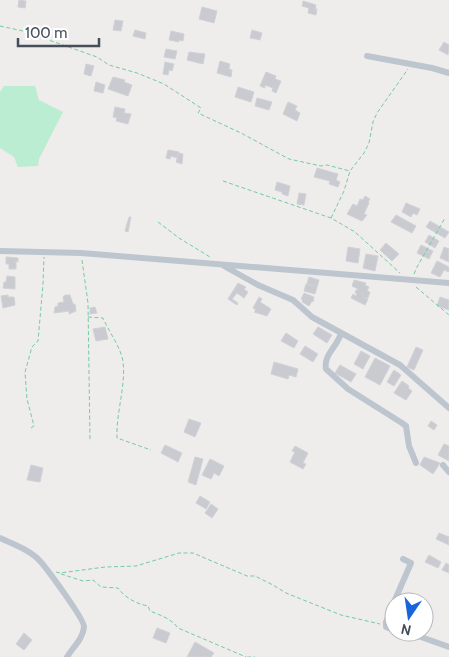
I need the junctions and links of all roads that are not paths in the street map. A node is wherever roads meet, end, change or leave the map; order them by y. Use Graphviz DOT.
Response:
graph roads {
  1 [pos="367,56"];
  2 [pos="449,73"];
  3 [pos="0,251"];
  4 [pos="221,264"];
  5 [pos="449,283"];
  6 [pos="341,333"];
  7 [pos="449,408"];
  8 [pos="416,463"];
  9 [pos="443,465"];
  10 [pos="449,472"];
  11 [pos="0,538"];
  12 [pos="403,559"];
  13 [pos="398,592"];
  14 [pos="434,642"];
  15 [pos="449,647"];
  16 [pos="68,657"];
  1 -- 2 [label="street"];
  3 -- 4 [label="street"];
  4 -- 5 [label="street"];
  4 -- 6 [label="street"];
  6 -- 7 [label="street"];
  6 -- 8 [label="street"];
  9 -- 10 [label="street"];
  11 -- 16 [label="street"];
  12 -- 13 [label="street"];
  14 -- 15 [label="street"];
}
